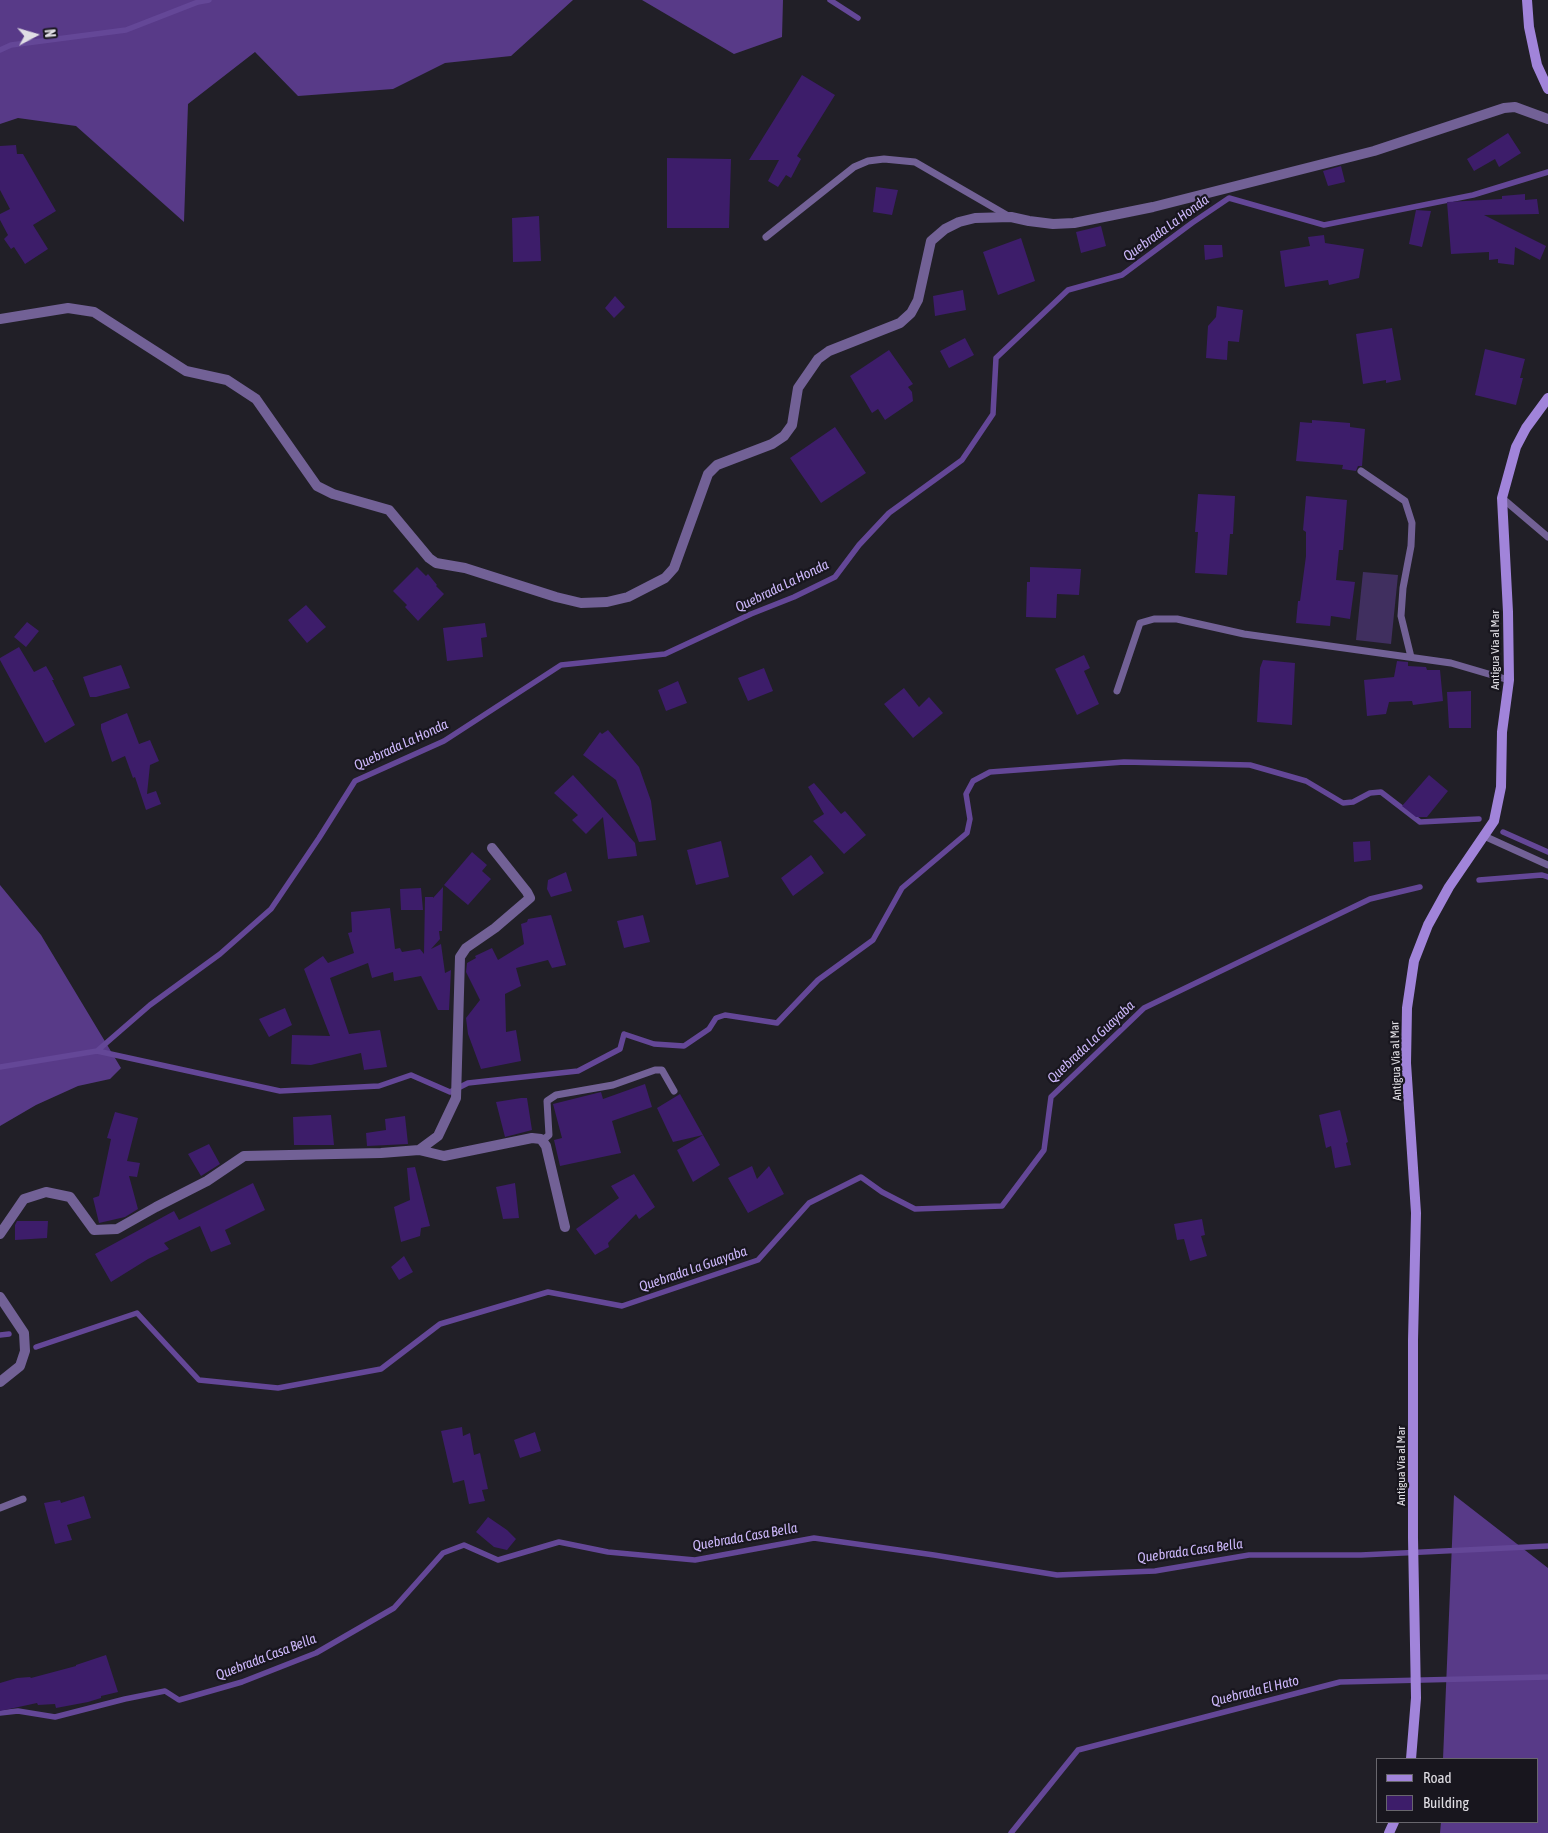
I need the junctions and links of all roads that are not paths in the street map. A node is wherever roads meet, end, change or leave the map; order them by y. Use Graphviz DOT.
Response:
graph roads {
  1 [pos="1527,0"];
  2 [pos="1548,89"];
  3 [pos="1548,119"];
  4 [pos="1011,217"];
  5 [pos="766,237"];
  6 [pos="0,319"];
  7 [pos="1548,398"];
  8 [pos="1361,471"];
  9 [pos="1502,498"];
  10 [pos="1548,537"];
  11 [pos="1412,657"];
  12 [pos="1509,680"];
  13 [pos="1117,691"];
  14 [pos="1484,836"];
  15 [pos="492,848"];
  16 [pos="1548,865"];
  17 [pos="674,1091"];
  18 [pos="542,1141"];
  19 [pos="419,1150"];
  20 [pos="565,1227"];
  21 [pos="0,1234"];
  22 [pos="0,1297"];
  23 [pos="0,1382"];
  24 [pos="23,1499"];
  25 [pos="0,1508"];
  26 [pos="1411,1758"];
  1 -- 2 [label="main road"];
  3 -- 4 [label="street"];
  4 -- 5 [label="lane"];
  4 -- 6 [label="street"];
  7 -- 9 [label="main road, Antigua Vía al Mar"];
  8 -- 11 [label="lane"];
  9 -- 10 [label="lane"];
  9 -- 12 [label="main road, Antigua Vía al Mar"];
  11 -- 12 [label="lane"];
  11 -- 13 [label="lane"];
  12 -- 14 [label="main road, Antigua Vía al Mar"];
  14 -- 16 [label="lane"];
  14 -- 26 [label="main road, Antigua Vía al Mar"];
  15 -- 19 [label="street"];
  17 -- 18 [label="lane"];
  18 -- 19 [label="street"];
  18 -- 20 [label="street"];
  19 -- 21 [label="street"];
  22 -- 23 [label="street"];
  24 -- 25 [label="lane"];
}
